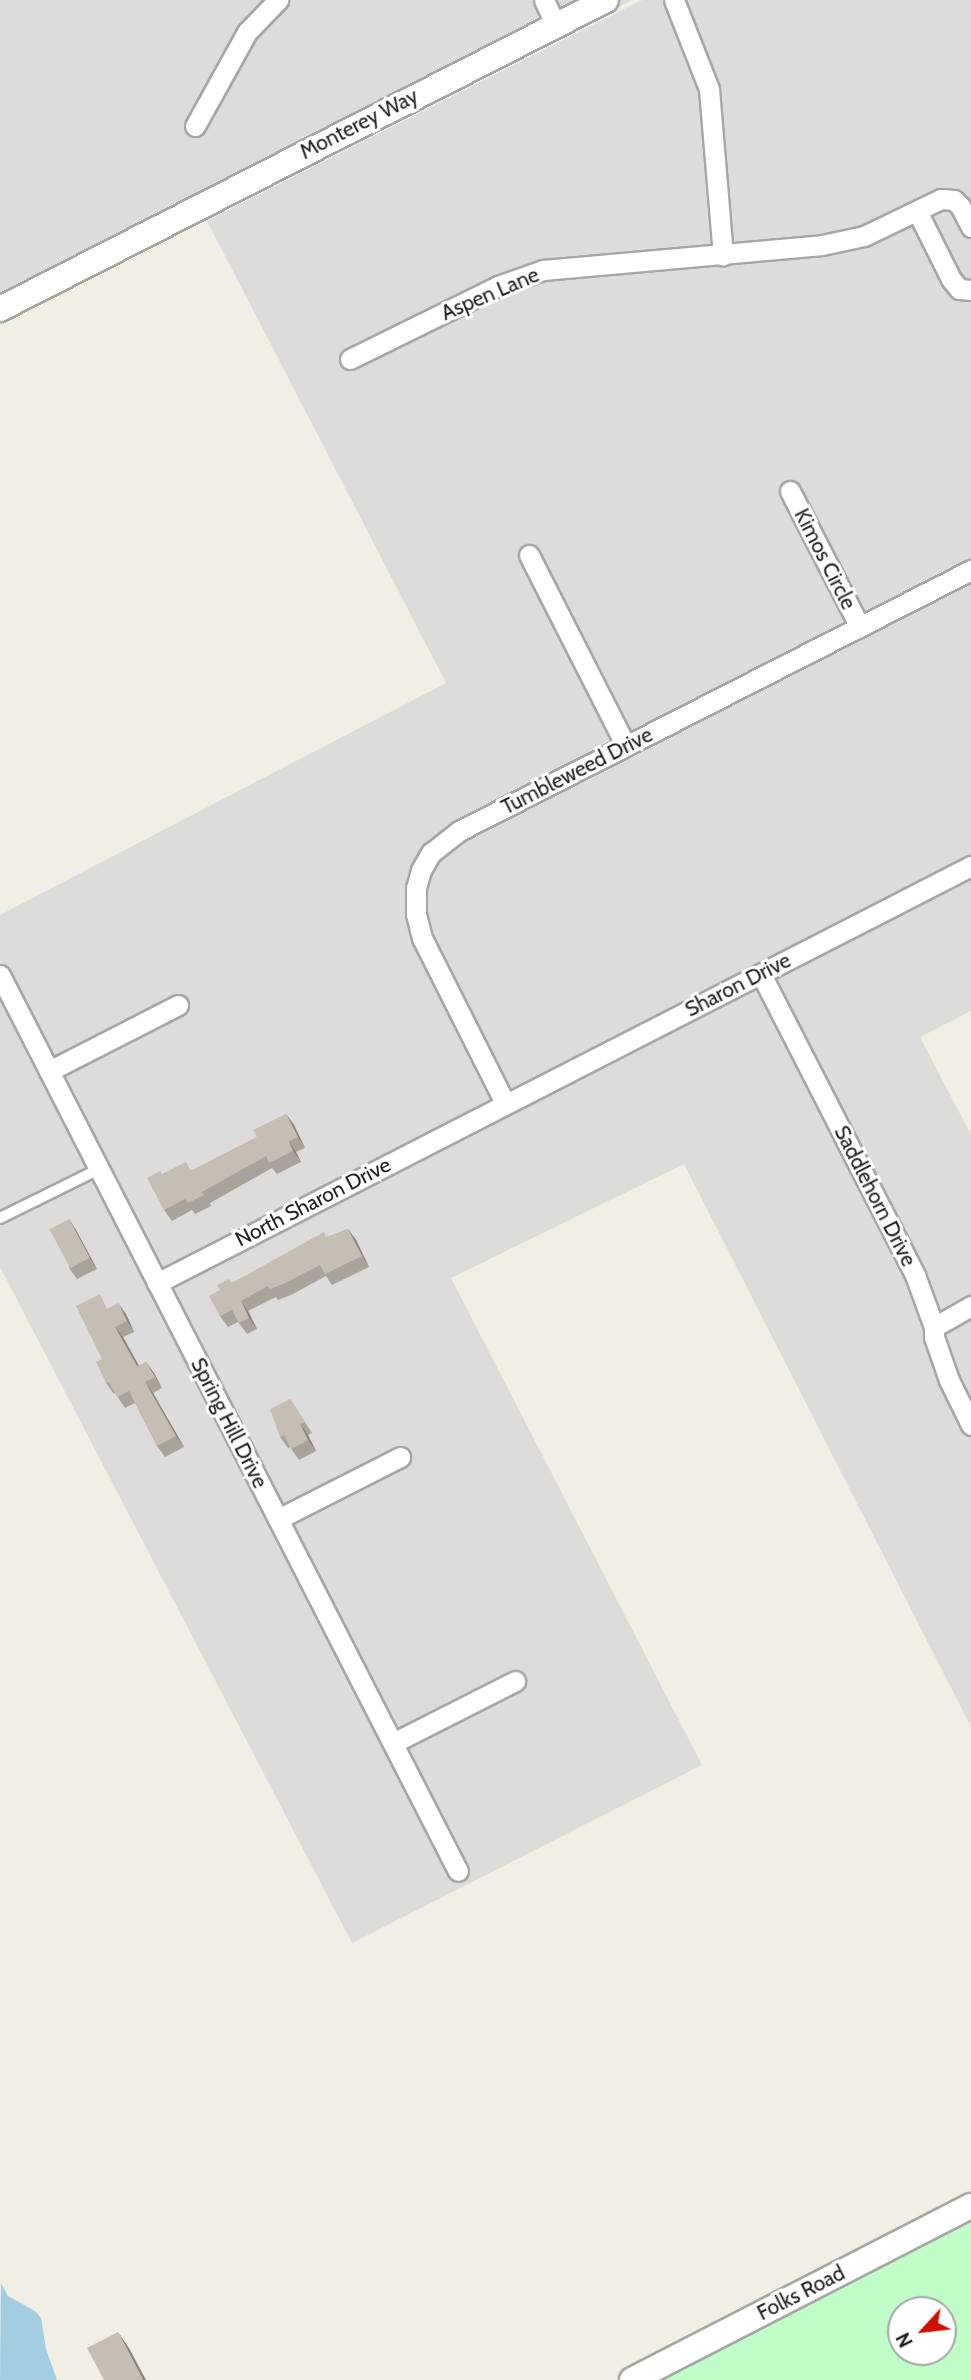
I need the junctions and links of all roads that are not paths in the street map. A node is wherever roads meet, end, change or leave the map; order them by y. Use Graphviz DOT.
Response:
graph roads {
  1 [pos="278,0"];
  2 [pos="544,0"];
  3 [pos="606,0"];
  4 [pos="674,0"];
  5 [pos="577,5"];
  6 [pos="555,24"];
  7 [pos="195,126"];
  8 [pos="917,211"];
  9 [pos="971,227"];
  10 [pos="723,255"];
  11 [pos="971,290"];
  12 [pos="0,309"];
  13 [pos="350,359"];
  14 [pos="790,491"];
  15 [pos="529,555"];
  16 [pos="971,570"];
  17 [pos="860,627"];
  18 [pos="626,746"];
  19 [pos="971,866"];
  20 [pos="761,974"];
  21 [pos="0,975"];
  22 [pos="178,1005"];
  23 [pos="49,1071"];
  24 [pos="505,1103"];
  25 [pos="468,1122"];
  26 [pos="99,1169"];
  27 [pos="0,1218"];
  28 [pos="157,1283"];
  29 [pos="971,1306"];
  30 [pos="934,1327"];
  31 [pos="971,1425"];
  32 [pos="400,1457"];
  33 [pos="278,1519"];
  34 [pos="515,1681"];
  35 [pos="393,1743"];
  36 [pos="458,1871"];
  37 [pos="971,2206"];
  38 [pos="632,2380"];
  1 -- 7 [label="street"];
  2 -- 6 [label="street"];
  3 -- 5 [label="street, Monterey Way"];
  4 -- 10 [label="street"];
  5 -- 6 [label="street, Monterey Way"];
  6 -- 12 [label="street, Monterey Way"];
  8 -- 9 [label="street, Aspen Lane"];
  8 -- 10 [label="street, Aspen Lane"];
  8 -- 11 [label="street"];
  10 -- 13 [label="street, Aspen Lane"];
  14 -- 17 [label="street, Kimos Circle"];
  15 -- 18 [label="street"];
  16 -- 17 [label="street, Tumbleweed Drive"];
  17 -- 18 [label="street, Tumbleweed Drive"];
  18 -- 24 [label="street, Tumbleweed Drive"];
  19 -- 20 [label="street, Sharon Drive"];
  20 -- 24 [label="street, Sharon Drive"];
  20 -- 30 [label="street, Saddlehorn Drive"];
  21 -- 23 [label="street, Spring Hill Drive"];
  22 -- 23 [label="street"];
  23 -- 26 [label="street, Spring Hill Drive"];
  24 -- 25 [label="street, Sharon Drive"];
  25 -- 28 [label="street, North Sharon Drive"];
  26 -- 27 [label="lane"];
  26 -- 28 [label="street, Spring Hill Drive"];
  28 -- 33 [label="street, Spring Hill Drive"];
  29 -- 30 [label="street"];
  30 -- 31 [label="street, Saddlehorn Drive"];
  32 -- 33 [label="street"];
  33 -- 35 [label="street, Spring Hill Drive"];
  34 -- 35 [label="street"];
  35 -- 36 [label="street, Spring Hill Drive"];
  37 -- 38 [label="street, Folks Road"];
}
